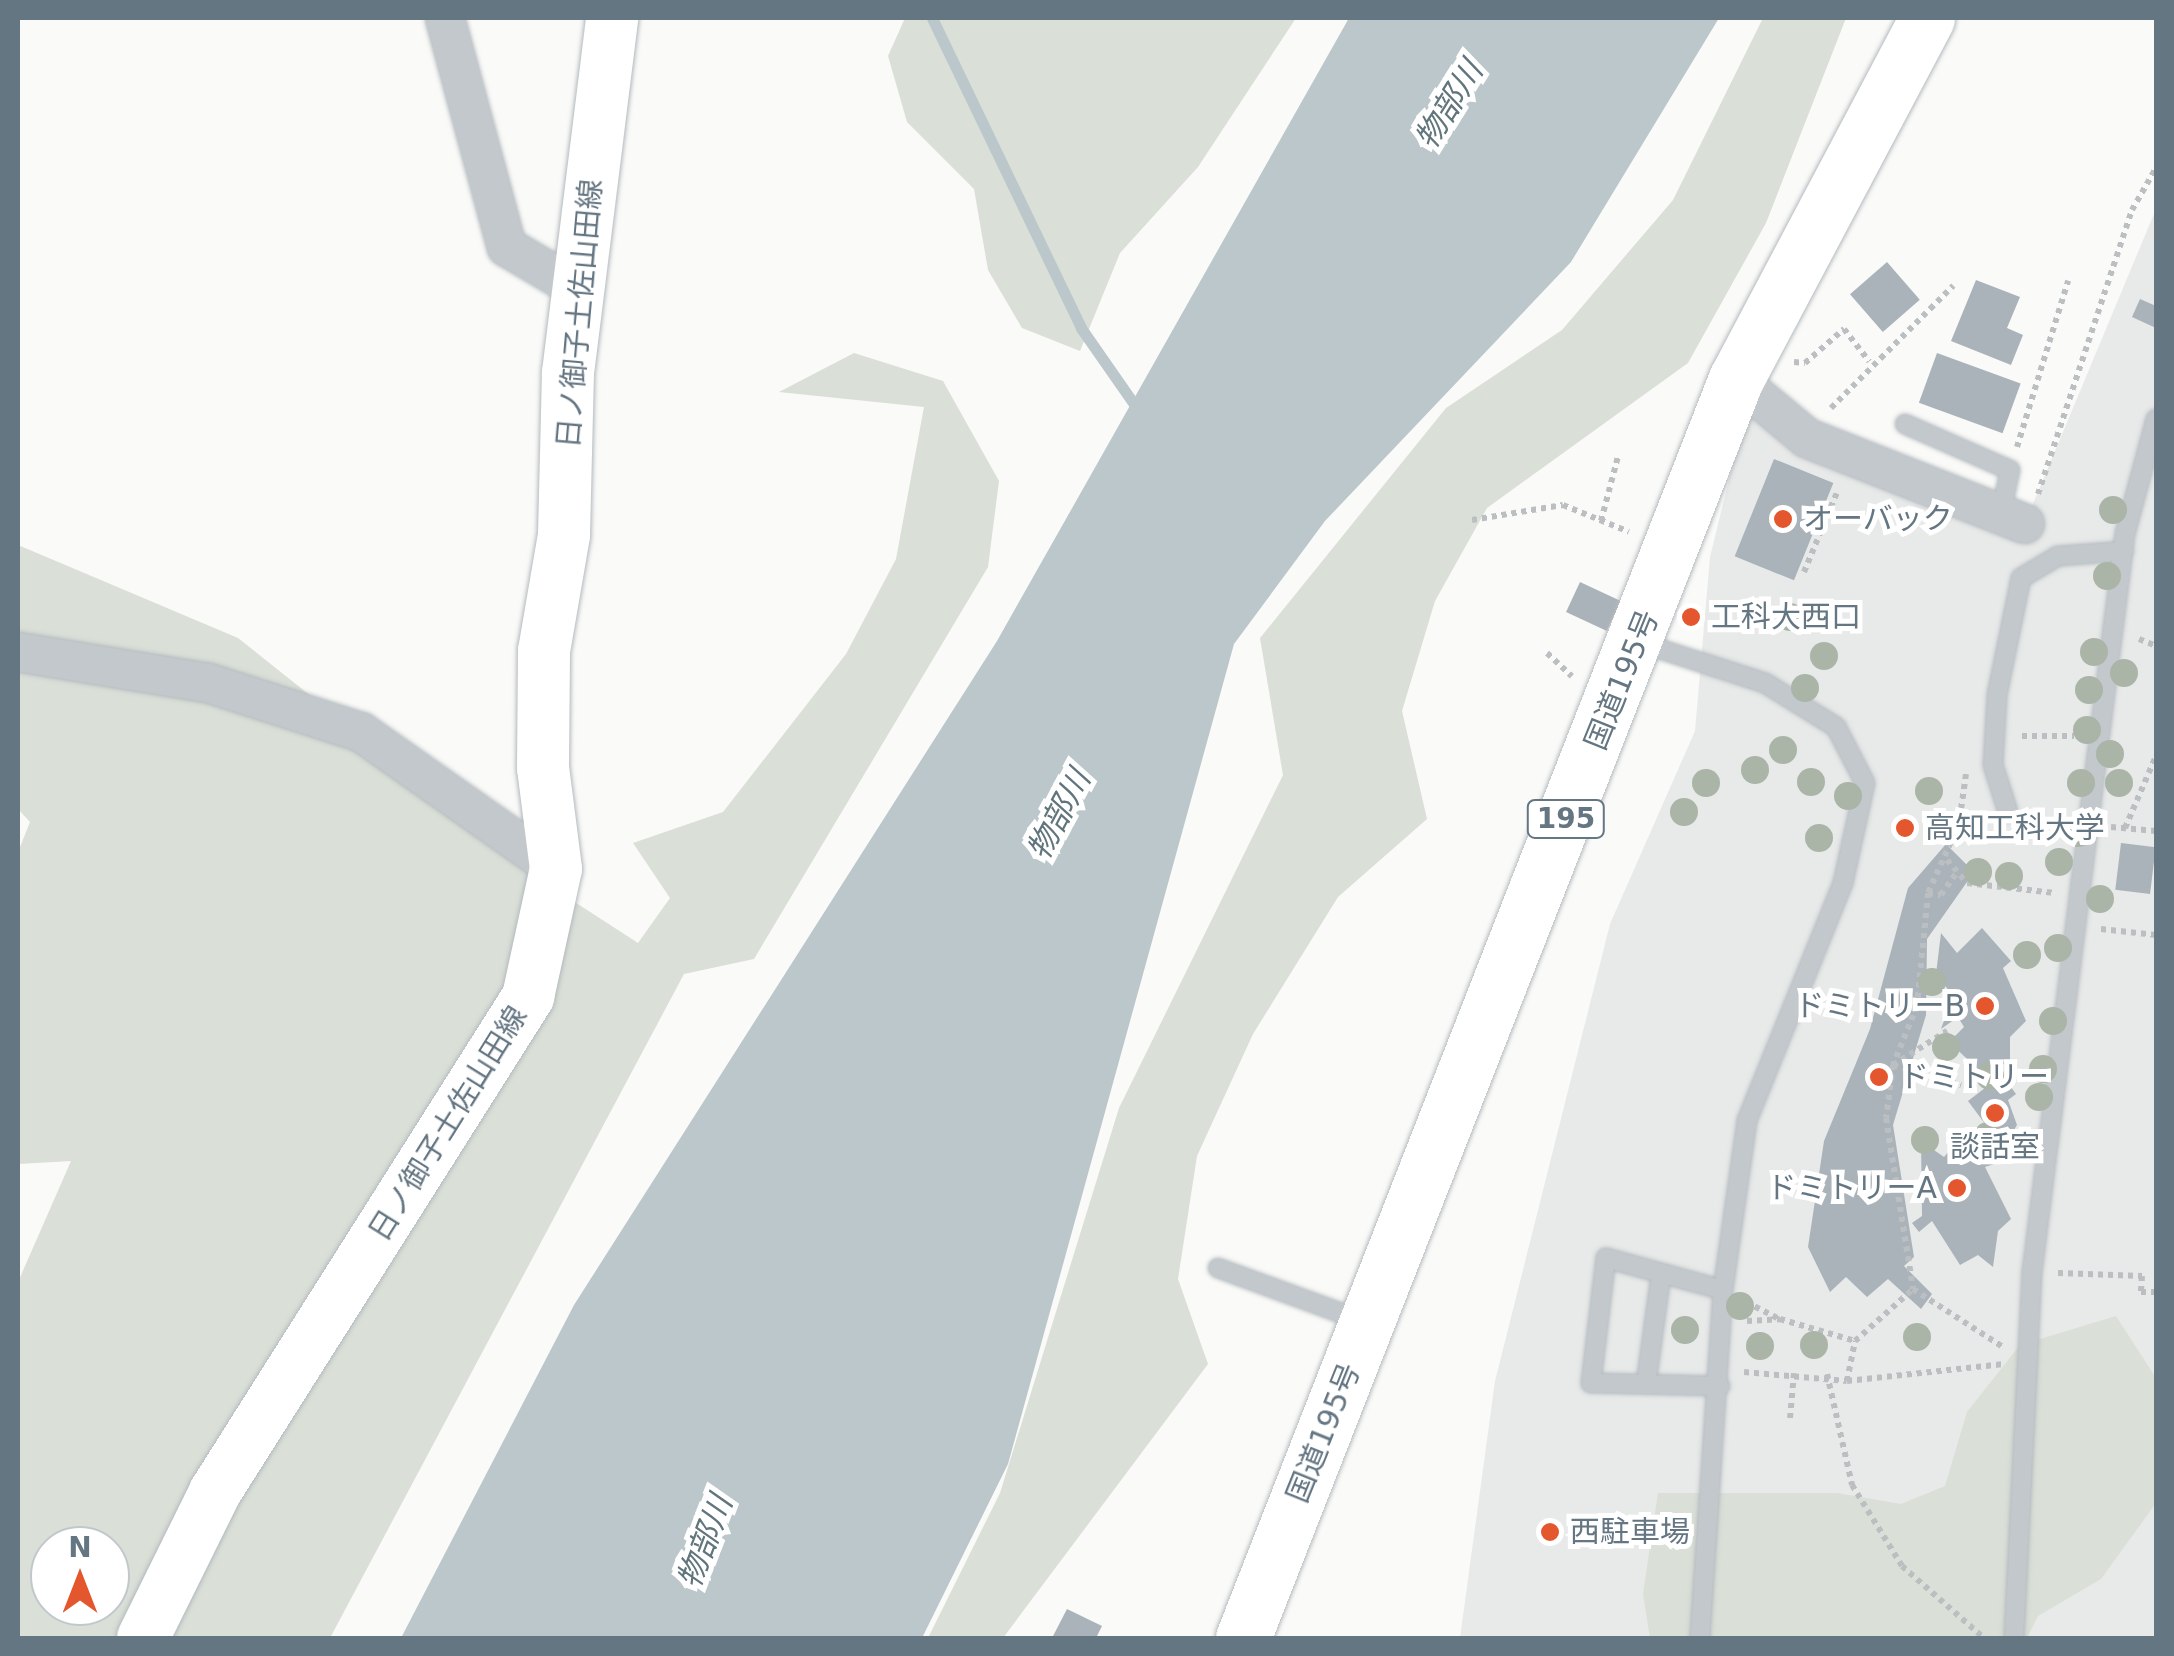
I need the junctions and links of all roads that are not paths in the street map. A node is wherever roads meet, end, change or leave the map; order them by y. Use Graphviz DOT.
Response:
graph roads {
  1 [pos="445,18"];
  2 [pos="612,18"];
  3 [pos="1927,18"];
  4 [pos="580,290"];
  5 [pos="1736,378"];
  6 [pos="2156,418"];
  7 [pos="1905,424"];
  8 [pos="2013,519"];
  9 [pos="2124,551"];
  10 [pos="1638,642"];
  11 [pos="18,652"];
  12 [pos="2008,812"];
  13 [pos="556,868"];
  14 [pos="1218,1268"];
  15 [pos="1662,1274"];
  16 [pos="1723,1290"];
  17 [pos="1368,1323"];
  18 [pos="1646,1384"];
  19 [pos="1720,1386"];
  20 [pos="143,1638"];
  21 [pos="1243,1638"];
  22 [pos="1700,1638"];
  23 [pos="2014,1638"];
  1 -- 4 [label="street"];
  2 -- 4 [label="main road, 日ノ御子土佐山田線"];
  3 -- 5 [label="highway, 国道195号 / 195"];
  4 -- 13 [label="main road, 日ノ御子土佐山田線"];
  5 -- 8 [label="street"];
  5 -- 10 [label="highway, 国道195号 / 195"];
  6 -- 9 [label="lane"];
  7 -- 8 [label="lane"];
  9 -- 12 [label="lane"];
  9 -- 23 [label="lane"];
  10 -- 16 [label="lane"];
  10 -- 17 [label="highway, 国道195号 / 195"];
  11 -- 13 [label="street"];
  13 -- 20 [label="main road, 日ノ御子土佐山田線"];
  14 -- 17 [label="lane"];
  15 -- 16 [label="lane"];
  15 -- 18 [label="lane"];
  15 -- 18 [label="lane"];
  16 -- 19 [label="lane"];
  17 -- 21 [label="highway, 国道195号 / 195"];
  18 -- 19 [label="lane"];
  19 -- 22 [label="lane"];
}
